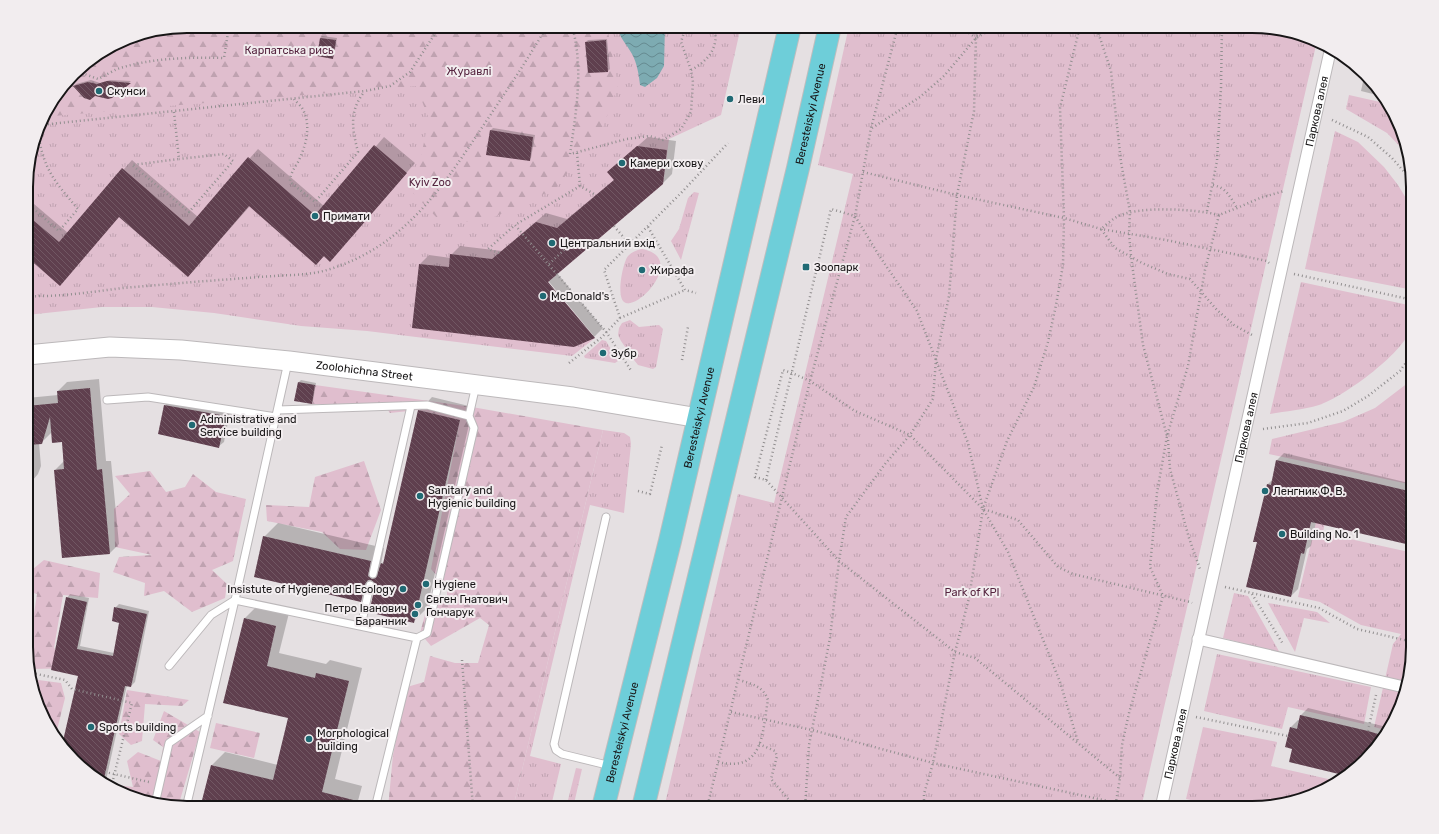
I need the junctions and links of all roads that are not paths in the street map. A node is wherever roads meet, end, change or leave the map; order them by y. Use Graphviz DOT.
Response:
graph roads {
  1 [pos="788,33"];
  2 [pos="828,33"];
  3 [pos="1329,54"];
  4 [pos="33,354"];
  5 [pos="289,362"];
  6 [pos="476,386"];
  7 [pos="107,400"];
  8 [pos="411,406"];
  9 [pos="277,414"];
  10 [pos="469,416"];
  11 [pos="699,418"];
  12 [pos="606,517"];
  13 [pos="373,574"];
  14 [pos="370,585"];
  15 [pos="235,600"];
  16 [pos="361,626"];
  17 [pos="417,638"];
  18 [pos="1198,639"];
  19 [pos="169,666"];
  20 [pos="1401,686"];
  21 [pos="208,716"];
  22 [pos="613,767"];
  23 [pos="156,798"];
  24 [pos="188,801"];
  25 [pos="377,801"];
  26 [pos="605,801"];
  27 [pos="645,801"];
  28 [pos="1163,801"];
  1 -- 11 [label="main road, Beresteiskyi Avenue"];
  2 -- 27 [label="main road, Beresteiskyi Avenue"];
  3 -- 18 [label="street, Паркова алея"];
  4 -- 5 [label="street, Zoolohichna Street"];
  5 -- 6 [label="street, Zoolohichna Street"];
  5 -- 9 [label="lane"];
  6 -- 10 [label="lane"];
  6 -- 11 [label="street, Zoolohichna Street"];
  7 -- 9 [label="lane"];
  8 -- 9 [label="lane"];
  8 -- 10 [label="lane"];
  8 -- 13 [label="lane"];
  9 -- 15 [label="lane"];
  10 -- 17 [label="lane"];
  11 -- 22 [label="main road, Beresteiskyi Avenue"];
  12 -- 22 [label="lane"];
  14 -- 16 [label="lane"];
  15 -- 16 [label="lane"];
  15 -- 19 [label="lane"];
  15 -- 21 [label="lane"];
  16 -- 17 [label="lane"];
  17 -- 25 [label="lane"];
  18 -- 20 [label="street"];
  18 -- 28 [label="street, Паркова алея"];
  21 -- 23 [label="lane"];
  21 -- 24 [label="lane"];
  22 -- 26 [label="main road, Beresteiskyi Avenue"];
}
